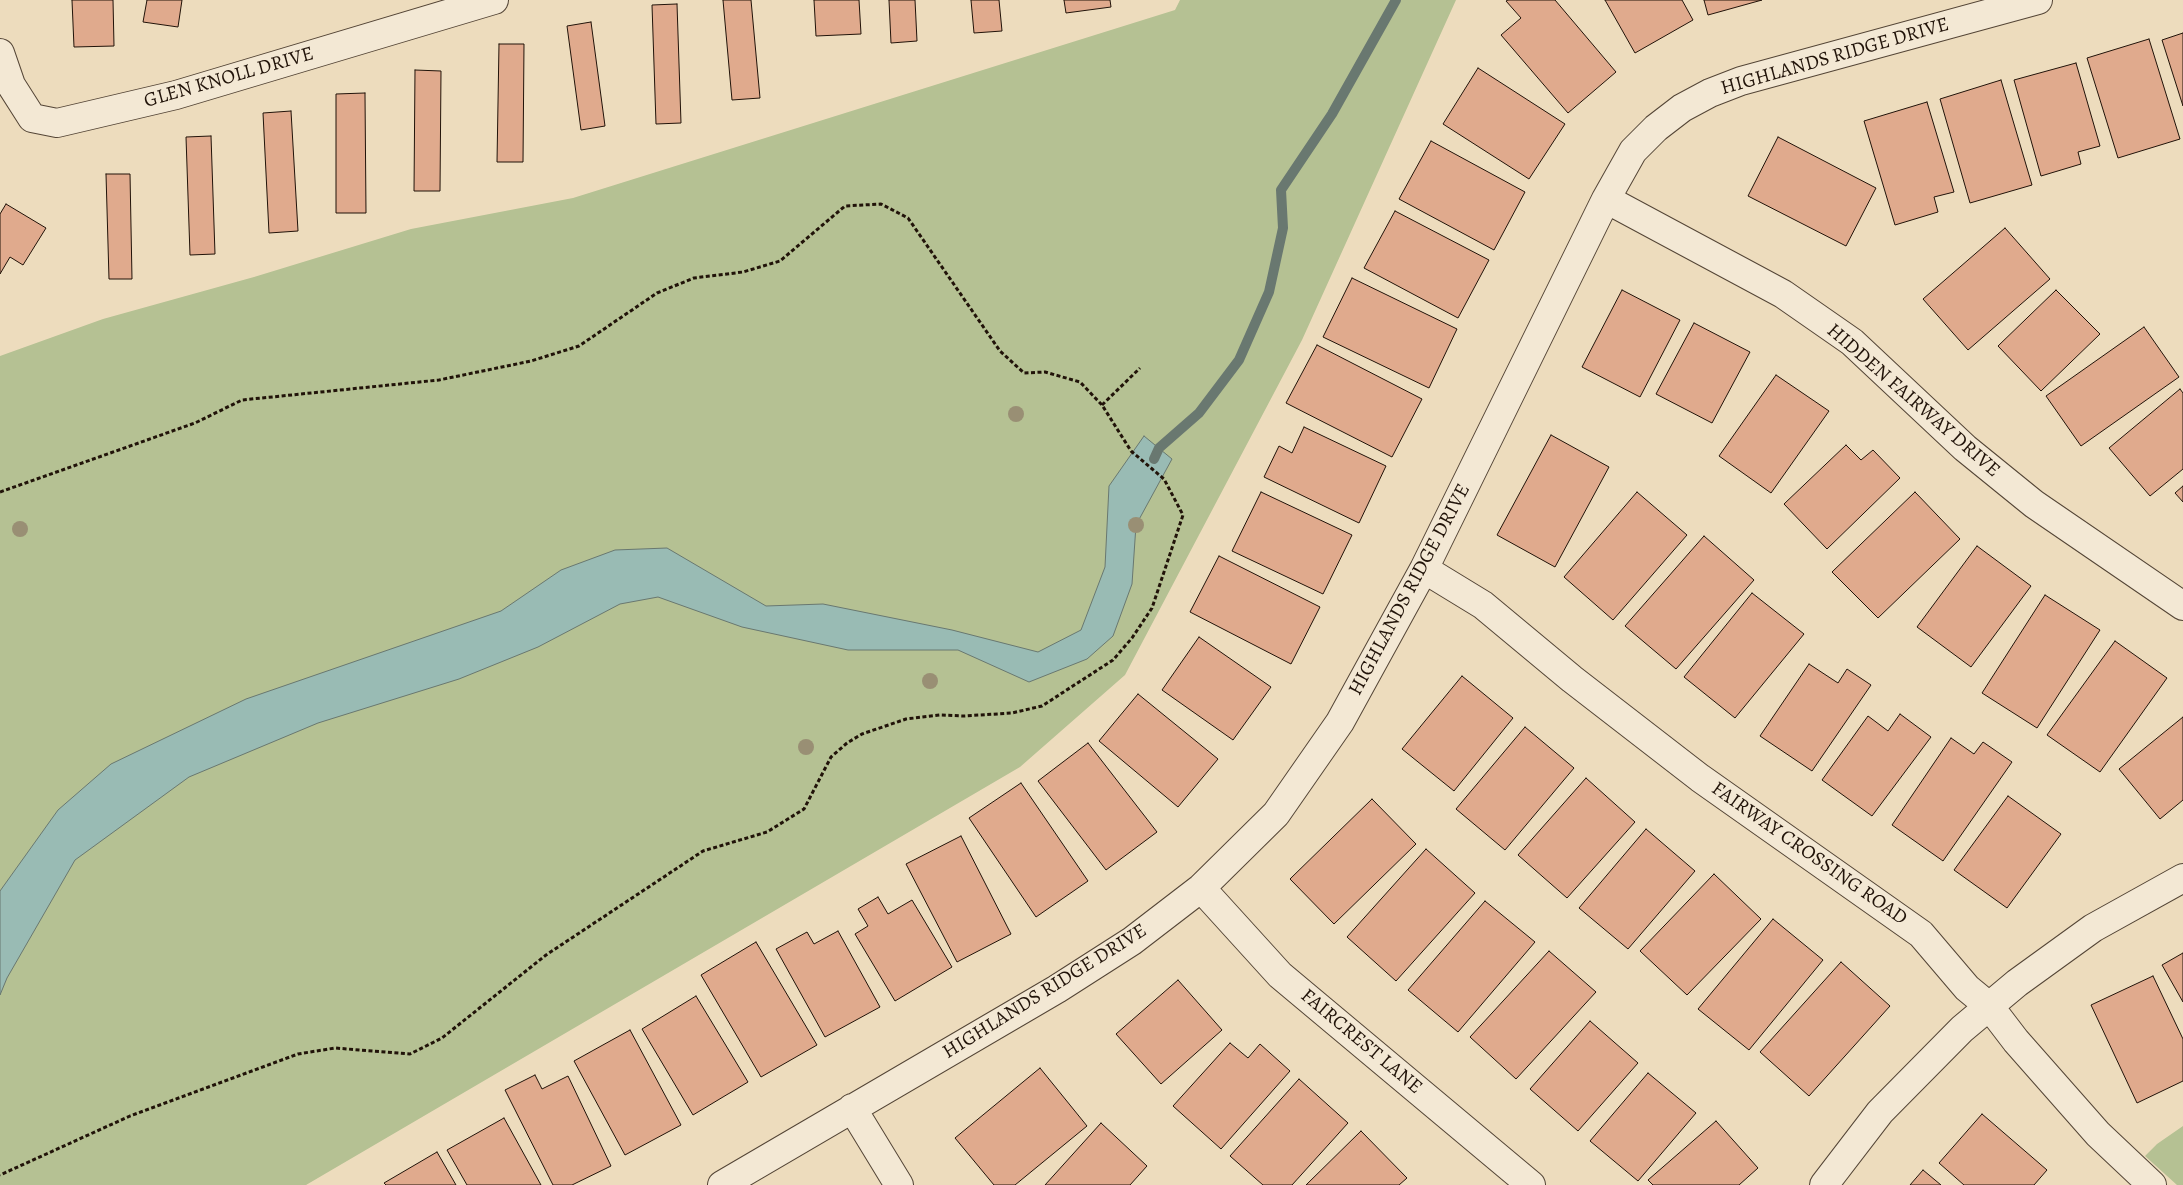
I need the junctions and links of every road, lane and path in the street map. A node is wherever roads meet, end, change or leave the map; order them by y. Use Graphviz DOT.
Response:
graph roads {
  1 [pos="494,0"];
  2 [pos="2038,0"];
  3 [pos="0,53"];
  4 [pos="1606,199"];
  5 [pos="1140,368"];
  6 [pos="1102,404"];
  7 [pos="0,492"];
  8 [pos="1424,569"];
  9 [pos="2183,606"];
  10 [pos="2183,878"];
  11 [pos="1201,888"];
  12 [pos="1990,1008"];
  13 [pos="852,1108"];
  14 [pos="0,1175"];
  15 [pos="722,1185"];
  16 [pos="899,1185"];
  17 [pos="1531,1185"];
  18 [pos="1824,1185"];
  19 [pos="2152,1185"];
  1 -- 3 [label="street, GLEN KNOLL DRIVE"];
  2 -- 4 [label="street, HIGHLANDS RIDGE DRIVE"];
  4 -- 8 [label="street, HIGHLANDS RIDGE DRIVE"];
  4 -- 9 [label="street, HIDDEN FAIRWAY DRIVE"];
  5 -- 6 [label="path"];
  6 -- 7 [label="path"];
  6 -- 14 [label="path"];
  8 -- 11 [label="street, HIGHLANDS RIDGE DRIVE"];
  8 -- 12 [label="street, FAIRWAY CROSSING ROAD"];
  10 -- 12 [label="street"];
  11 -- 13 [label="street, HIGHLANDS RIDGE DRIVE"];
  11 -- 17 [label="street, FAIRCREST LANE"];
  12 -- 18 [label="street"];
  12 -- 19 [label="street, FAIRWAY CROSSING ROAD"];
  13 -- 15 [label="street, HIGHLANDS RIDGE DRIVE"];
  13 -- 16 [label="street"];
}
